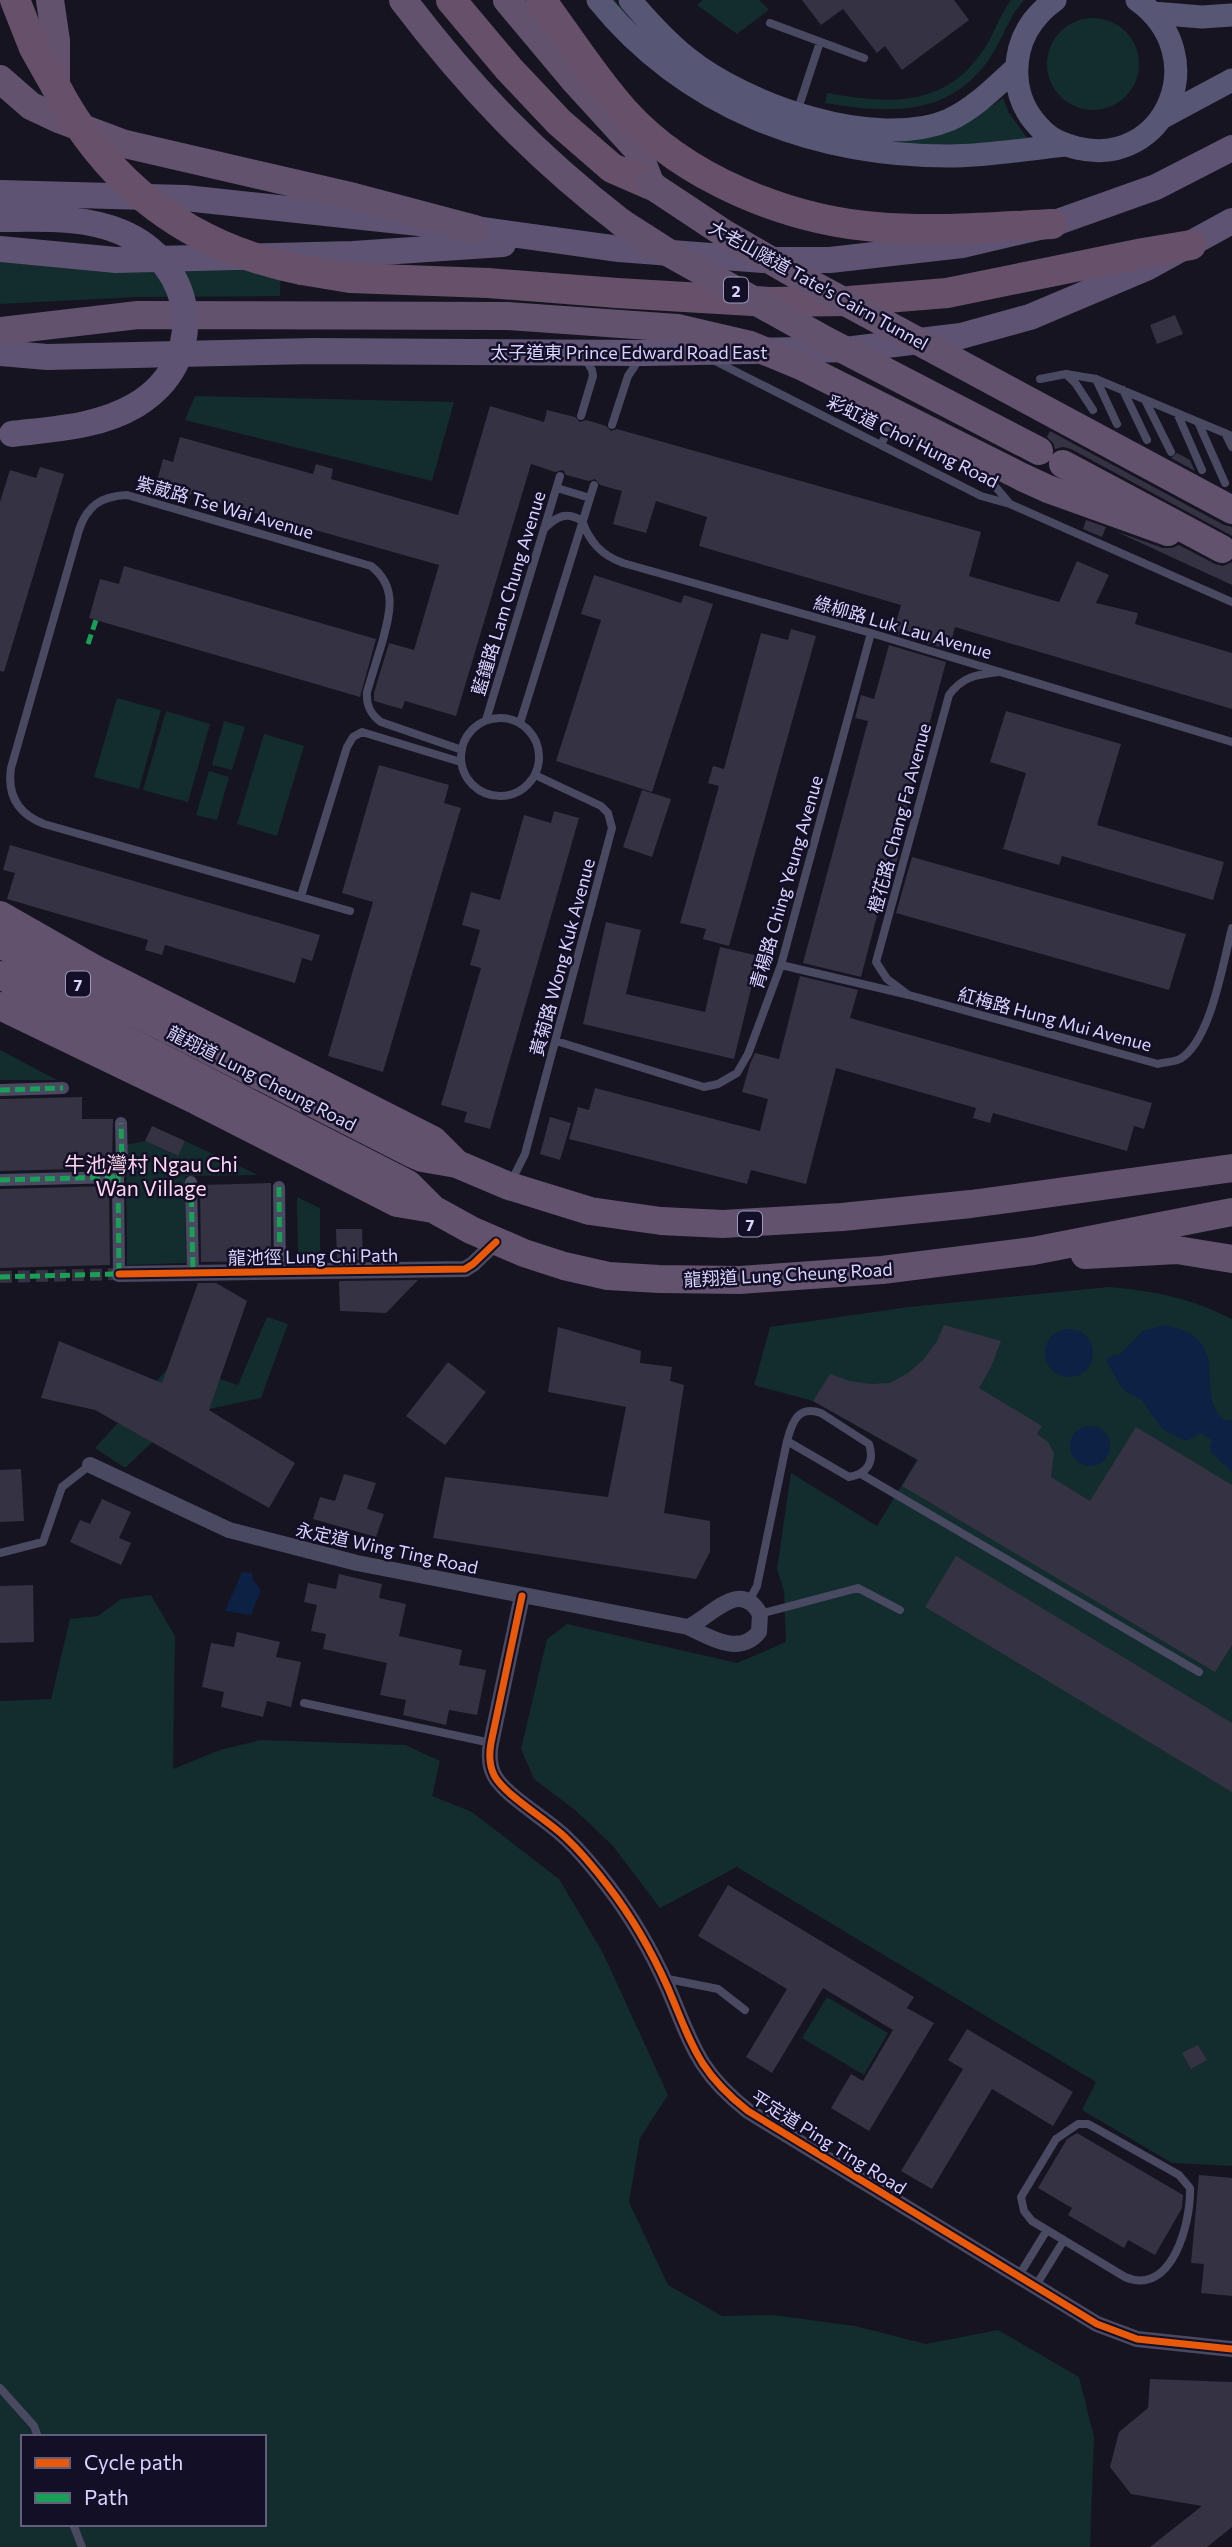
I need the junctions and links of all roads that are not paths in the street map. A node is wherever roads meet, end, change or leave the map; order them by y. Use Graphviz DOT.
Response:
graph roads {
  1 [pos="15,0"];
  2 [pos="50,0"];
  3 [pos="403,0"];
  4 [pos="451,0"];
  5 [pos="508,0"];
  6 [pos="541,0"];
  7 [pos="598,0"];
  8 [pos="629,0"];
  9 [pos="1055,0"];
  10 [pos="1145,6"];
  11 [pos="1232,15"];
  12 [pos="770,23"];
  13 [pos="820,42"];
  14 [pos="864,58"];
  15 [pos="1016,68"];
  16 [pos="0,79"];
  17 [pos="1232,80"];
  18 [pos="55,87"];
  19 [pos="796,114"];
  20 [pos="1161,118"];
  21 [pos="1065,145"];
  22 [pos="1232,148"];
  23 [pos="651,185"];
  24 [pos="0,193"];
  25 [pos="0,219"];
  26 [pos="1232,221"];
  27 [pos="1052,224"];
  28 [pos="475,229"];
  29 [pos="557,240"];
  30 [pos="1191,245"];
  31 [pos="0,249"];
  32 [pos="0,331"];
  33 [pos="579,352"];
  34 [pos="698,352"];
  35 [pos="0,353"];
  36 [pos="644,353"];
  37 [pos="47,357"];
  38 [pos="0,370"];
  39 [pos="1066,374"];
  40 [pos="1040,379"];
  41 [pos="1096,379"];
  42 [pos="1123,390"];
  43 [pos="1145,400"];
  44 [pos="898,410"];
  45 [pos="1093,410"];
  46 [pos="1177,413"];
  47 [pos="581,416"];
  48 [pos="1198,422"];
  49 [pos="1117,424"];
  50 [pos="612,425"];
  51 [pos="1229,434"];
  52 [pos="0,437"];
  53 [pos="1147,440"];
  54 [pos="881,445"];
  55 [pos="1232,447"];
  56 [pos="1171,452"];
  57 [pos="1202,470"];
  58 [pos="561,476"];
  59 [pos="594,485"];
  60 [pos="994,485"];
  61 [pos="557,488"];
  62 [pos="1229,496"];
  63 [pos="590,498"];
  64 [pos="1010,504"];
  65 [pos="582,521"];
  66 [pos="543,529"];
  67 [pos="1227,552"];
  68 [pos="1232,602"];
  69 [pos="871,633"];
  70 [pos="1002,672"];
  71 [pos="486,720"];
  72 [pos="520,723"];
  73 [pos="1232,742"];
  74 [pos="462,750"];
  75 [pos="461,762"];
  76 [pos="535,775"];
  77 [pos="301,896"];
  78 [pos="349,911"];
  79 [pos="0,915"];
  80 [pos="1232,928"];
  81 [pos="0,944"];
  82 [pos="781,965"];
  83 [pos="0,975"];
  84 [pos="909,995"];
  85 [pos="0,1006"];
  86 [pos="149,1036"];
  87 [pos="556,1041"];
  88 [pos="63,1088"];
  89 [pos="0,1090"];
  90 [pos="121,1123"];
  91 [pos="457,1164"];
  92 [pos="1232,1168"];
  93 [pos="118,1177"];
  94 [pos="0,1180"];
  95 [pos="191,1182"];
  96 [pos="509,1186"];
  97 [pos="279,1187"];
  98 [pos="433,1209"];
  99 [pos="1232,1212"];
  100 [pos="496,1242"];
  101 [pos="1033,1251"];
  102 [pos="1232,1259"];
  103 [pos="280,1273"];
  104 [pos="119,1274"];
  105 [pos="194,1274"];
  106 [pos="787,1441"];
  107 [pos="90,1465"];
  108 [pos="861,1474"];
  109 [pos="0,1553"];
  110 [pos="522,1596"];
  111 [pos="749,1601"];
  112 [pos="900,1610"];
  113 [pos="760,1614"];
  114 [pos="688,1628"];
  115 [pos="1199,1672"];
  116 [pos="304,1703"];
  117 [pos="491,1744"];
  118 [pos="663,1978"];
  119 [pos="745,2010"];
  120 [pos="1047,2230"];
  121 [pos="1064,2240"];
  122 [pos="1018,2277"];
  123 [pos="1035,2287"];
  124 [pos="1232,2349"];
  125 [pos="0,2388"];
  126 [pos="37,2435"];
  127 [pos="74,2526"];
  128 [pos="82,2547"];
  1 -- 18 [label="highway"];
  2 -- 18 [label="highway"];
  3 -- 67 [label="highway, 2, bridge"];
  4 -- 23 [label="highway, 大老山隧道 Tate's Cairn Tunnel / 2"];
  5 -- 23 [label="highway"];
  6 -- 27 [label="highway"];
  7 -- 21 [label="main road"];
  8 -- 19 [label="main road"];
  9 -- 15 [label="main road"];
  10 -- 11 [label="main road"];
  10 -- 20 [label="main road"];
  12 -- 13 [label="lane"];
  13 -- 14 [label="lane"];
  13 -- 19 [label="lane"];
  15 -- 19 [label="main road"];
  15 -- 21 [label="main road"];
  16 -- 28 [label="highway"];
  17 -- 20 [label="main road"];
  18 -- 30 [label="highway, bridge"];
  20 -- 21 [label="main road"];
  22 -- 27 [label="main road"];
  23 -- 62 [label="highway, 大老山隧道 Tate's Cairn Tunnel / 2, bridge"];
  24 -- 28 [label="main road"];
  25 -- 52 [label="main road, bridge"];
  26 -- 30 [label="main road, 太子道東 Prince Edward Road East"];
  27 -- 29 [label="main road"];
  28 -- 29 [label="main road"];
  29 -- 31 [label="main road"];
  30 -- 34 [label="main road, 太子道東 Prince Edward Road East"];
  32 -- 67 [label="highway, bridge"];
  33 -- 36 [label="main road, 太子道東 Prince Edward Road East"];
  33 -- 37 [label="main road, 太子道東 Prince Edward Road East"];
  33 -- 47 [label="lane"];
  34 -- 36 [label="main road, 太子道東 Prince Edward Road East"];
  34 -- 54 [label="lane, 彩虹道 Choi Hung Road"];
  35 -- 37 [label="main road, 太子道東 Prince Edward Road East"];
  36 -- 50 [label="lane"];
  37 -- 38 [label="main road"];
  39 -- 40 [label="lane"];
  39 -- 41 [label="lane"];
  39 -- 45 [label="lane"];
  41 -- 42 [label="lane"];
  41 -- 49 [label="lane"];
  42 -- 43 [label="lane"];
  42 -- 53 [label="lane"];
  43 -- 46 [label="lane"];
  43 -- 56 [label="lane"];
  44 -- 54 [label="lane"];
  46 -- 48 [label="lane"];
  46 -- 57 [label="lane"];
  48 -- 51 [label="lane"];
  48 -- 62 [label="lane"];
  51 -- 55 [label="lane"];
  54 -- 64 [label="lane, 彩虹道 Choi Hung Road"];
  58 -- 61 [label="lane, 藍鐘路 Lam Chung Avenue"];
  59 -- 63 [label="lane"];
  60 -- 64 [label="lane"];
  61 -- 63 [label="lane"];
  61 -- 66 [label="lane, 藍鐘路 Lam Chung Avenue"];
  63 -- 65 [label="lane"];
  64 -- 68 [label="lane, 彩虹道 Choi Hung Road"];
  65 -- 66 [label="lane"];
  65 -- 69 [label="lane, 綠柳路 Luk Lau Avenue"];
  65 -- 72 [label="lane"];
  66 -- 71 [label="lane, 藍鐘路 Lam Chung Avenue"];
  69 -- 70 [label="lane, 綠柳路 Luk Lau Avenue"];
  69 -- 82 [label="lane, 青楊路 Ching Yeung Avenue"];
  70 -- 73 [label="lane, 綠柳路 Luk Lau Avenue"];
  70 -- 84 [label="lane, 橙花路 Chang Fa Avenue"];
  71 -- 72 [label="lane"];
  71 -- 74 [label="lane"];
  72 -- 76 [label="lane"];
  74 -- 75 [label="lane"];
  74 -- 77 [label="lane, 紫葳路 Tse Wai Avenue"];
  75 -- 76 [label="lane"];
  75 -- 77 [label="lane"];
  76 -- 87 [label="lane, 黃菊路 Wong Kuk Avenue"];
  77 -- 78 [label="lane, 紫葳路 Tse Wai Avenue"];
  79 -- 91 [label="highway"];
  80 -- 84 [label="lane, 紅梅路 Hung Mui Avenue"];
  81 -- 86 [label="highway, 7"];
  82 -- 84 [label="lane, 紅梅路 Hung Mui Avenue"];
  82 -- 87 [label="lane, 青楊路 Ching Yeung Avenue"];
  83 -- 86 [label="highway, 7"];
  85 -- 98 [label="highway"];
  86 -- 91 [label="highway, 龍翔道 Lung Cheung Road / 7"];
  86 -- 98 [label="highway, 龍翔道 Lung Cheung Road / 7"];
  87 -- 96 [label="lane, 黃菊路 Wong Kuk Avenue"];
  88 -- 89 [label="street"];
  90 -- 93 [label="street"];
  91 -- 96 [label="highway, 龍翔道 Lung Cheung Road / 7"];
  92 -- 96 [label="highway, 龍翔道 Lung Cheung Road / 7"];
  93 -- 94 [label="street"];
  93 -- 104 [label="street"];
  95 -- 105 [label="street"];
  97 -- 103 [label="street"];
  98 -- 100 [label="highway, 龍翔道 Lung Cheung Road / 7"];
  99 -- 101 [label="highway, 龍翔道 Lung Cheung Road / 7"];
  100 -- 101 [label="highway, 龍翔道 Lung Cheung Road / 7"];
  100 -- 103 [label="street, 龍池徑 Lung Chi Path"];
  101 -- 102 [label="highway"];
  103 -- 105 [label="street, 龍池徑 Lung Chi Path"];
  104 -- 105 [label="street, 龍池徑 Lung Chi Path"];
  106 -- 108 [label="lane"];
  106 -- 108 [label="lane"];
  106 -- 111 [label="lane"];
  107 -- 109 [label="lane"];
  107 -- 110 [label="street, 永定道 Wing Ting Road"];
  108 -- 115 [label="lane"];
  110 -- 114 [label="street, 永定道 Wing Ting Road"];
  110 -- 117 [label="street"];
  111 -- 113 [label="street"];
  111 -- 114 [label="street"];
  112 -- 113 [label="lane"];
  113 -- 114 [label="street, 永定道 Wing Ting Road"];
  116 -- 117 [label="lane"];
  117 -- 118 [label="street, 平定道 Ping Ting Road"];
  118 -- 119 [label="lane"];
  118 -- 122 [label="street, 平定道 Ping Ting Road"];
  120 -- 121 [label="lane"];
  120 -- 121 [label="lane"];
  120 -- 122 [label="lane"];
  121 -- 123 [label="lane"];
  122 -- 123 [label="street, 平定道 Ping Ting Road"];
  123 -- 124 [label="street, 平定道 Ping Ting Road"];
  125 -- 126 [label="lane"];
  127 -- 128 [label="lane"];
}
